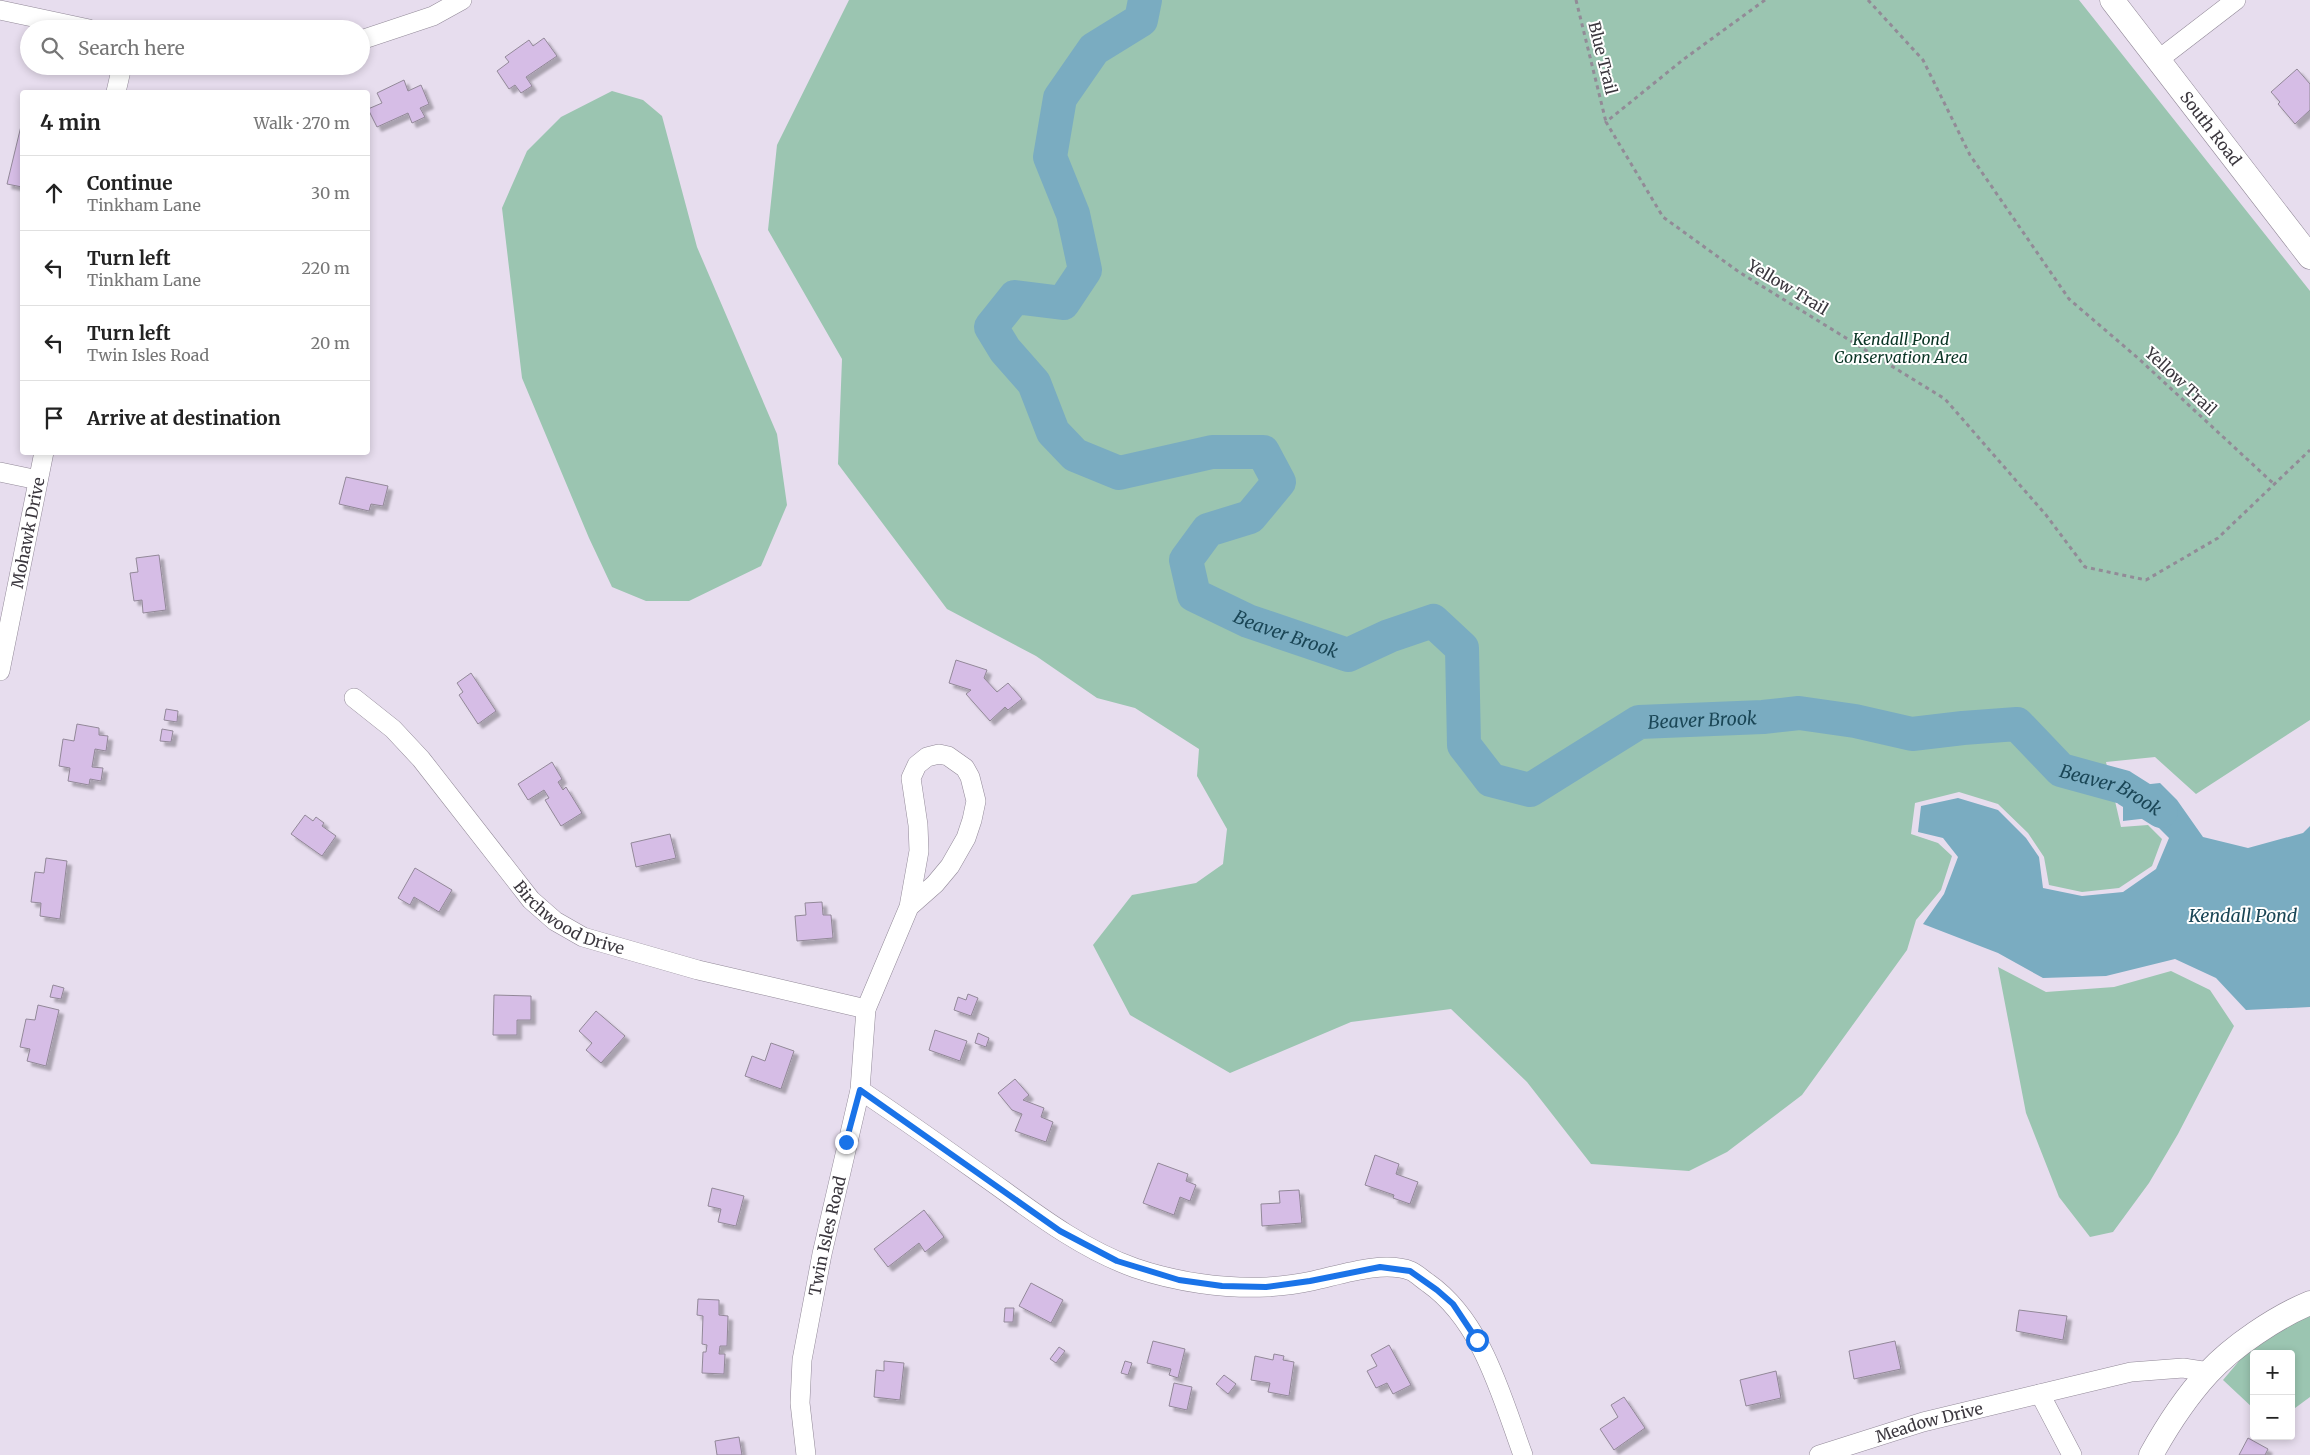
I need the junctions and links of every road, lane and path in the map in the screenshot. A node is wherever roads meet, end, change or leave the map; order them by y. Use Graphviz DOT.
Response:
graph roads {
  1 [pos="462,0"];
  2 [pos="1576,0"];
  3 [pos="1765,0"];
  4 [pos="1868,0"];
  5 [pos="2112,0"];
  6 [pos="2236,0"];
  7 [pos="0,10"];
  8 [pos="47,20"];
  9 [pos="370,37"];
  10 [pos="2158,60"];
  11 [pos="120,75"];
  12 [pos="116,90"];
  13 [pos="1606,122"];
  14 [pos="2310,257"];
  15 [pos="2310,450"];
  16 [pos="43,455"];
  17 [pos="0,472"];
  18 [pos="38,480"];
  19 [pos="2275,485"];
  20 [pos="0,671"];
  21 [pos="354,698"];
  22 [pos="909,907"];
  23 [pos="866,1008"];
  24 [pos="860,1090"];
  25 [pos="2310,1303"];
  26 [pos="2209,1372"];
  27 [pos="2040,1394"];
  28 [pos="806,1455"];
  29 [pos="1523,1455"];
  30 [pos="1819,1455"];
  31 [pos="2072,1455"];
  32 [pos="2151,1455"];
  1 -- 9 [label="street"];
  2 -- 13 [label="path, Blue Trail"];
  3 -- 13 [label="path"];
  4 -- 19 [label="path, Yellow Trail"];
  5 -- 10 [label="street, South Road"];
  6 -- 10 [label="street"];
  7 -- 8 [label="street"];
  10 -- 14 [label="street, South Road"];
  11 -- 12 [label="street"];
  13 -- 19 [label="path, Yellow Trail"];
  15 -- 19 [label="path, Yellow Trail"];
  16 -- 18 [label="street, Mohawk Drive"];
  17 -- 18 [label="street"];
  18 -- 20 [label="street, Mohawk Drive"];
  21 -- 23 [label="street, Birchwood Drive"];
  22 -- 22 [label="street, Twin Isles Road"];
  22 -- 23 [label="street, Twin Isles Road"];
  23 -- 24 [label="street, Twin Isles Road"];
  24 -- 28 [label="street, Twin Isles Road"];
  24 -- 29 [label="street"];
  25 -- 26 [label="street"];
  26 -- 27 [label="street, Meadow Drive"];
  26 -- 32 [label="street"];
  27 -- 30 [label="street, Meadow Drive"];
  27 -- 31 [label="street"];
}
